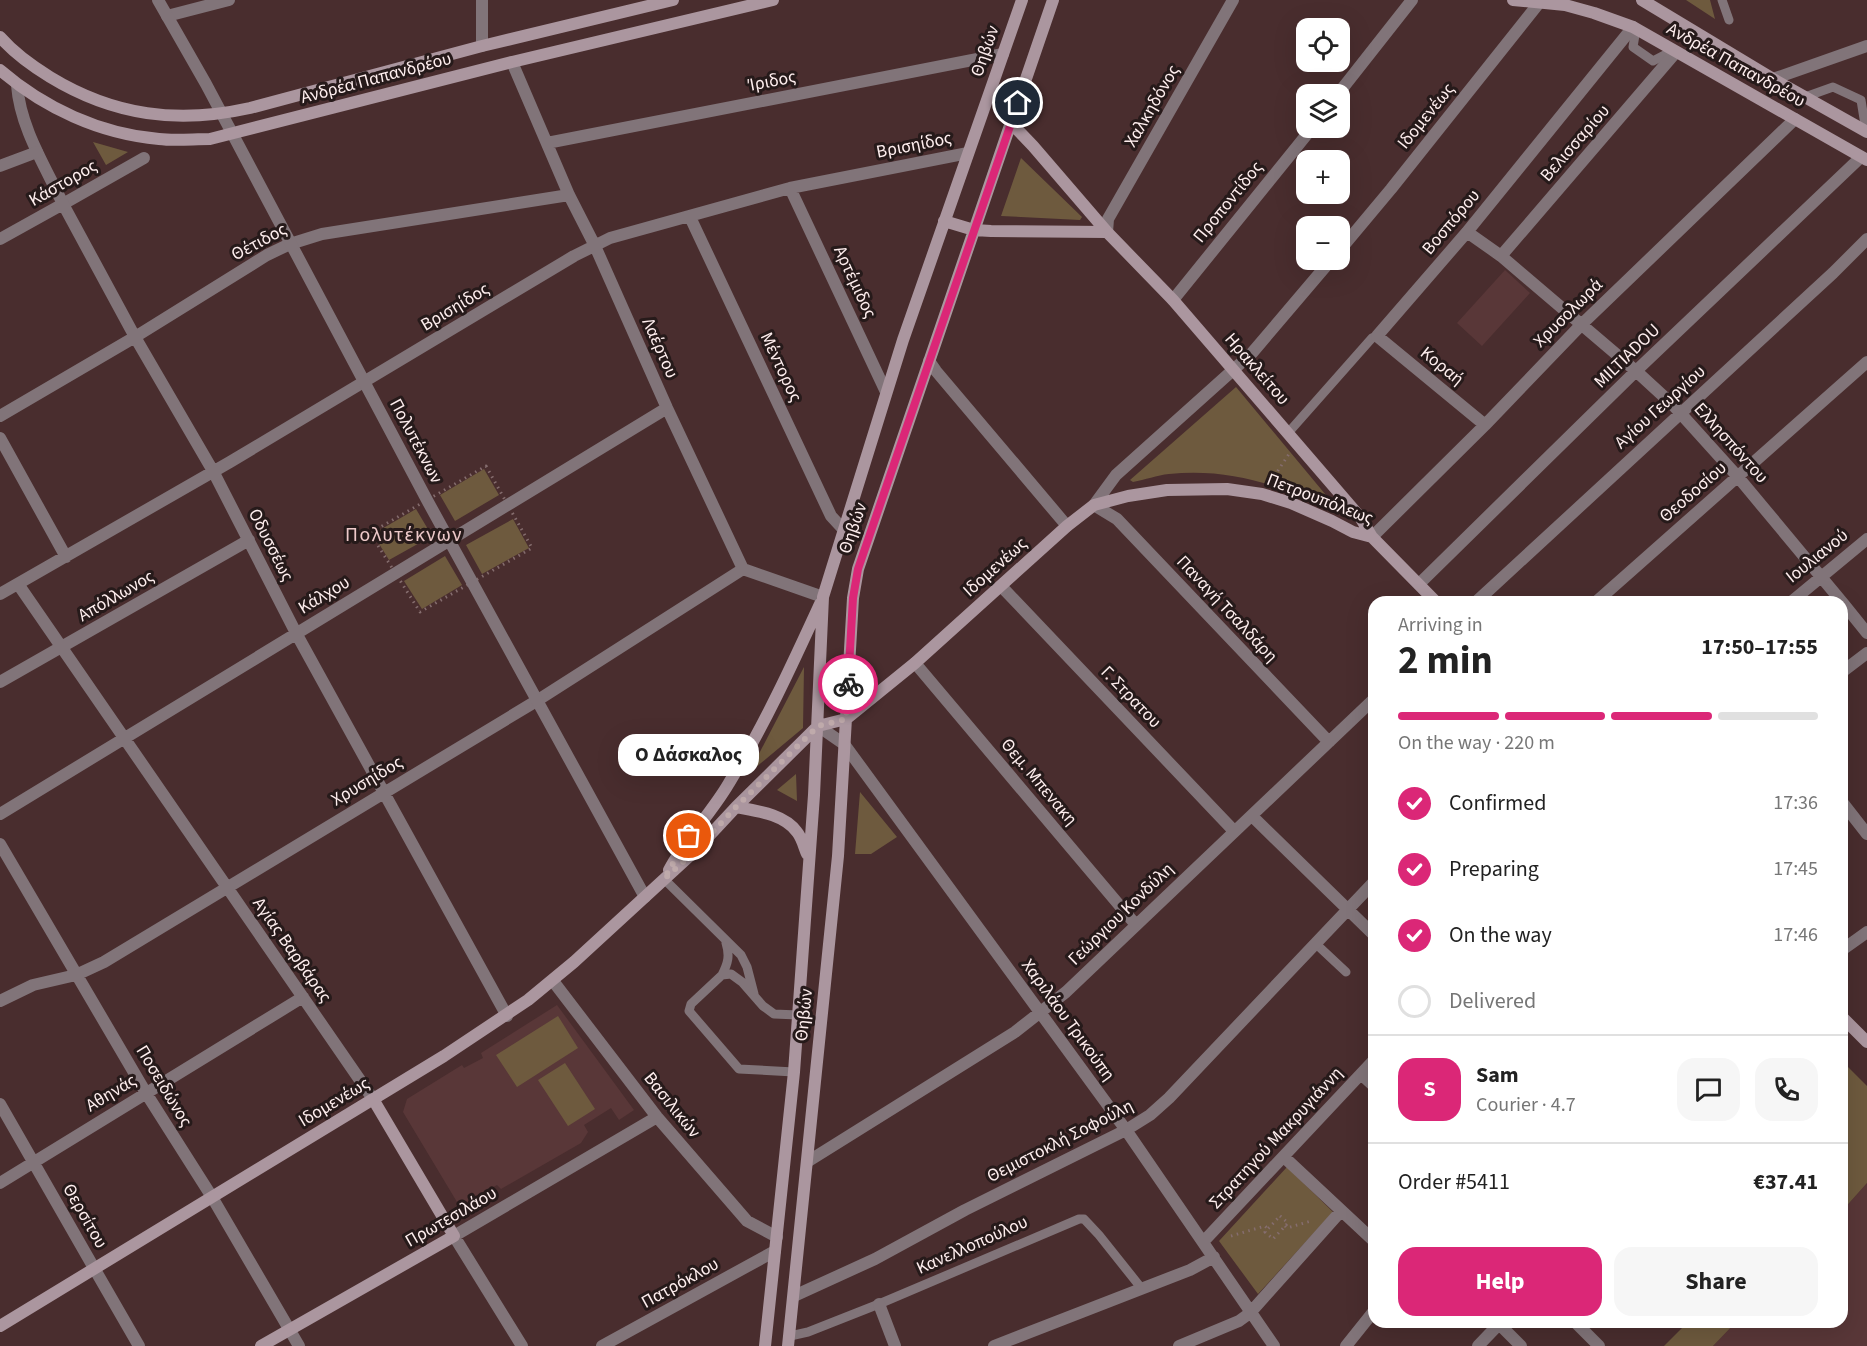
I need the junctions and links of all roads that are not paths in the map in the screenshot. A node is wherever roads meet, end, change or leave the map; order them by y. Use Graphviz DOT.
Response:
graph roads {
  1 [pos="158,0"];
  2 [pos="229,0"];
  3 [pos="482,0"];
  4 [pos="673,0"];
  5 [pos="773,0"];
  6 [pos="1022,0"];
  7 [pos="1053,0"];
  8 [pos="1233,0"];
  9 [pos="1412,0"];
  10 [pos="1513,0"];
  11 [pos="1642,0"];
  12 [pos="1722,0"];
  13 [pos="1539,3"];
  14 [pos="167,16"];
  15 [pos="1729,20"];
  16 [pos="1635,28"];
  17 [pos="0,37"];
  18 [pos="482,46"];
  19 [pos="1867,46"];
  20 [pos="1675,51"];
  21 [pos="1003,54"];
  22 [pos="512,62"];
  23 [pos="0,70"];
  24 [pos="1773,79"];
  25 [pos="1346,84"];
  26 [pos="17,85"];
  27 [pos="1805,97"];
  28 [pos="221,114"];
  29 [pos="1795,118"];
  30 [pos="1011,123"];
  31 [pos="1866,131"];
  32 [pos="231,135"];
  33 [pos="1304,138"];
  34 [pos="547,143"];
  35 [pos="37,152"];
  36 [pos="968,153"];
  37 [pos="144,158"];
  38 [pos="1864,158"];
  39 [pos="0,166"];
  40 [pos="790,188"];
  41 [pos="569,195"];
  42 [pos="63,204"];
  43 [pos="690,216"];
  44 [pos="944,221"];
  45 [pos="975,230"];
  46 [pos="1107,231"];
  47 [pos="1467,232"];
  48 [pos="1350,238"];
  49 [pos="0,239"];
  50 [pos="1867,239"];
  51 [pos="290,244"];
  52 [pos="595,246"];
  53 [pos="1501,256"];
  54 [pos="1323,270"];
  55 [pos="1173,300"];
  56 [pos="1581,325"];
  57 [pos="1377,336"];
  58 [pos="135,337"];
  59 [pos="930,360"];
  60 [pos="1867,362"];
  61 [pos="1234,370"];
  62 [pos="1636,371"];
  63 [pos="365,382"];
  64 [pos="886,392"];
  65 [pos="667,408"];
  66 [pos="1680,413"];
  67 [pos="0,416"];
  68 [pos="1485,425"];
  69 [pos="1288,432"];
  70 [pos="0,438"];
  71 [pos="213,471"];
  72 [pos="1738,477"];
  73 [pos="1094,505"];
  74 [pos="1067,526"];
  75 [pos="843,529"];
  76 [pos="1372,537"];
  77 [pos="1867,539"];
  78 [pos="249,540"];
  79 [pos="450,540"];
  80 [pos="66,557"];
  81 [pos="743,569"];
  82 [pos="1821,576"];
  83 [pos="18,584"];
  84 [pos="1419,584"];
  85 [pos="1001,586"];
  86 [pos="0,594"];
  87 [pos="1430,596"];
  88 [pos="1482,596"];
  89 [pos="1603,596"];
  90 [pos="1798,596"];
  91 [pos="1837,596"];
  92 [pos="823,597"];
  93 [pos="1848,609"];
  94 [pos="296,633"];
  95 [pos="1867,633"];
  96 [pos="62,648"];
  97 [pos="1867,652"];
  98 [pos="915,663"];
  99 [pos="1848,667"];
  100 [pos="0,682"];
  101 [pos="538,700"];
  102 [pos="1368,705"];
  103 [pos="846,719"];
  104 [pos="818,726"];
  105 [pos="124,739"];
  106 [pos="1329,742"];
  107 [pos="844,744"];
  108 [pos="385,791"];
  109 [pos="736,807"];
  110 [pos="1848,810"];
  111 [pos="0,814"];
  112 [pos="1252,816"];
  113 [pos="1234,831"];
  114 [pos="1867,834"];
  115 [pos="0,844"];
  116 [pos="808,856"];
  117 [pos="664,879"];
  118 [pos="226,888"];
  119 [pos="1368,888"];
  120 [pos="645,897"];
  121 [pos="1347,910"];
  122 [pos="1136,925"];
  123 [pos="1368,929"];
  124 [pos="1867,932"];
  125 [pos="724,938"];
  126 [pos="1315,943"];
  127 [pos="1848,946"];
  128 [pos="1346,972"];
  129 [pos="76,975"];
  130 [pos="722,975"];
  131 [pos="553,981"];
  132 [pos="754,994"];
  133 [pos="303,997"];
  134 [pos="0,1001"];
  135 [pos="1041,1013"];
  136 [pos="798,1015"];
  137 [pos="507,1016"];
  138 [pos="1848,1023"];
  139 [pos="1867,1042"];
  140 [pos="1368,1066"];
  141 [pos="794,1072"];
  142 [pos="1360,1074"];
  143 [pos="1368,1081"];
  144 [pos="147,1092"];
  145 [pos="373,1099"];
  146 [pos="0,1104"];
  147 [pos="657,1118"];
  148 [pos="1126,1130"];
  149 [pos="1284,1157"];
  150 [pos="33,1162"];
  151 [pos="807,1162"];
  152 [pos="0,1183"];
  153 [pos="212,1197"];
  154 [pos="1341,1211"];
  155 [pos="454,1236"];
  156 [pos="1368,1236"];
  157 [pos="777,1237"];
  158 [pos="1203,1241"];
  159 [pos="775,1251"];
  160 [pos="1214,1257"];
  161 [pos="94,1268"];
  162 [pos="1142,1289"];
  163 [pos="794,1296"];
  164 [pos="879,1304"];
  165 [pos="1250,1313"];
  166 [pos="1368,1318"];
  167 [pos="0,1326"];
  168 [pos="1494,1328"];
  169 [pos="1504,1328"];
  170 [pos="1581,1328"];
  171 [pos="290,1329"];
  172 [pos="789,1341"];
  173 [pos="139,1346"];
  174 [pos="261,1346"];
  175 [pos="299,1346"];
  176 [pos="522,1346"];
  177 [pos="602,1346"];
  178 [pos="765,1346"];
  179 [pos="895,1346"];
  180 [pos="994,1346"];
  181 [pos="1179,1346"];
  182 [pos="1274,1346"];
  183 [pos="1346,1346"];
  184 [pos="1478,1346"];
  185 [pos="1521,1346"];
  186 [pos="1599,1346"];
  1 -- 14 [label="street, Πολυτέκνων"];
  2 -- 14 [label="street"];
  3 -- 18 [label="street"];
  4 -- 18 [label="main road, Ανδρέα Παπανδρέου"];
  5 -- 22 [label="main road, Ανδρέα Παπανδρέου"];
  6 -- 21 [label="main road, Θηβών"];
  7 -- 30 [label="main road, Θηβών"];
  8 -- 46 [label="street, Χαλκηδόνος"];
  9 -- 25 [label="street"];
  10 -- 13 [label="main road, Ανδρέα Παπανδρέου"];
  11 -- 24 [label="main road, Ανδρέα Παπανδρέου"];
  12 -- 15 [label="lane"];
  13 -- 16 [label="main road, Ανδρέα Παπανδρέου"];
  13 -- 48 [label="street, Ιδομενέως"];
  14 -- 28 [label="street, Πολυτέκνων"];
  16 -- 20 [label="main road, Ανδρέα Παπανδρέου"];
  16 -- 20 [label="lane"];
  16 -- 47 [label="street, Βοσπόρου"];
  17 -- 28 [label="main road, Ανδρέα Παπανδρέου"];
  18 -- 28 [label="main road, Ανδρέα Παπανδρέου"];
  19 -- 24 [label="street"];
  20 -- 29 [label="main road, Ανδρέα Παπανδρέου"];
  20 -- 53 [label="street, Βελισσαρίου"];
  21 -- 34 [label="street, Ίριδος"];
  21 -- 36 [label="main road, Θηβών"];
  22 -- 32 [label="main road, Ανδρέα Παπανδρέου"];
  22 -- 34 [label="street, Λαέρτου"];
  23 -- 26 [label="main road, Ανδρέα Παπανδρέου"];
  24 -- 27 [label="main road, Ανδρέα Παπανδρέου"];
  26 -- 32 [label="main road, Ανδρέα Παπανδρέου"];
  26 -- 35 [label="street, Οδυσσέως"];
  27 -- 31 [label="main road, Ανδρέα Παπανδρέου"];
  27 -- 31 [label="lane"];
  28 -- 32 [label="street, Πολυτέκνων"];
  29 -- 38 [label="main road, Ανδρέα Παπανδρέου"];
  29 -- 56 [label="street, Χρυσολωρά"];
  30 -- 45 [label="main road, Θηβών"];
  30 -- 46 [label="main road, Ηρακλείτου"];
  32 -- 51 [label="street, Πολυτέκνων"];
  33 -- 55 [label="street, Προποντίδος"];
  34 -- 41 [label="street, Λαέρτου"];
  35 -- 39 [label="street"];
  35 -- 42 [label="street, Οδυσσέως"];
  36 -- 40 [label="street, Βρισηίδος"];
  36 -- 44 [label="main road, Θηβών"];
  37 -- 42 [label="street, Κάστορος"];
  38 -- 62 [label="street, MILTIADOU"];
  40 -- 43 [label="street, Βρισηίδος"];
  40 -- 64 [label="street, Αρτέμιδος"];
  41 -- 51 [label="street, Θέτιδος"];
  41 -- 52 [label="street, Λαέρτου"];
  42 -- 49 [label="street, Κάστορος"];
  42 -- 58 [label="street, Οδυσσέως"];
  43 -- 52 [label="street, Βρισηίδος"];
  43 -- 75 [label="street, Μέντορος"];
  44 -- 45 [label="main road"];
  44 -- 64 [label="main road, Θηβών"];
  45 -- 46 [label="main road"];
  45 -- 59 [label="main road, Θηβών"];
  46 -- 55 [label="main road, Ηρακλείτου"];
  47 -- 53 [label="street, Ελλησπόντου"];
  47 -- 57 [label="street, Βοσπόρου"];
  50 -- 66 [label="street, Αγίου Γεωργίου"];
  51 -- 58 [label="street, Θέτιδος"];
  51 -- 63 [label="street, Πολυτέκνων"];
  52 -- 63 [label="street, Βρισηίδος"];
  52 -- 65 [label="street, Λαέρτου"];
  53 -- 56 [label="street, Ελλησπόντου"];
  54 -- 61 [label="street, Ιδομενέως"];
  55 -- 61 [label="main road, Ηρακλείτου"];
  56 -- 62 [label="street, Ελλησπόντου"];
  56 -- 68 [label="street, Χρυσολωρά"];
  57 -- 68 [label="street, Κοραή"];
  57 -- 69 [label="lane, Βοσπόρου"];
  58 -- 67 [label="street, Θέτιδος"];
  58 -- 71 [label="street, Οδυσσέως"];
  59 -- 74 [label="street"];
  59 -- 103 [label="main road, Θηβών"];
  60 -- 72 [label="street, Θεοδοσίου"];
  61 -- 69 [label="main road, Ηρακλείτου"];
  61 -- 73 [label="street, Ιδομενέως"];
  62 -- 66 [label="street, Ελλησπόντου"];
  62 -- 84 [label="street, MILTIADOU"];
  63 -- 71 [label="street, Βρισηίδος"];
  63 -- 79 [label="street, Πολυτέκνων"];
  64 -- 75 [label="main road, Θηβών"];
  65 -- 79 [label="street, Κάλχου"];
  65 -- 81 [label="street, Λαέρτου"];
  66 -- 72 [label="street, Ελλησπόντου"];
  66 -- 88 [label="street, Αγίου Γεωργίου"];
  68 -- 76 [label="street, Χρυσολωρά"];
  69 -- 76 [label="main road, Ηρακλείτου"];
  70 -- 80 [label="street"];
  71 -- 78 [label="street, Οδυσσέως"];
  71 -- 80 [label="street, Βρισηίδος"];
  72 -- 82 [label="street, Ελλησπόντου"];
  72 -- 89 [label="street, Θεοδοσίου"];
  73 -- 74 [label="main road, Ιδομενέως"];
  73 -- 76 [label="main road, Πετρουπόλεως"];
  73 -- 106 [label="street, Παναγή Τσαλδάρη"];
  74 -- 85 [label="main road, Ιδομενέως"];
  75 -- 92 [label="main road, Θηβών"];
  76 -- 84 [label="main road, Πετρουπόλεως"];
  77 -- 82 [label="street, Ιουλιανού"];
  78 -- 94 [label="street, Οδυσσέως"];
  78 -- 96 [label="street, Απόλλωνος"];
  79 -- 94 [label="street, Κάλχου"];
  79 -- 101 [label="street, Πολυτέκνων"];
  80 -- 83 [label="street, Βρισηίδος"];
  81 -- 92 [label="street"];
  81 -- 101 [label="street, Χρυσηίδος"];
  82 -- 90 [label="street, Ιουλιανού"];
  82 -- 91 [label="street, Ελλησπόντου"];
  83 -- 86 [label="street, Βρισηίδος"];
  83 -- 96 [label="street, Αγίας Βαρβάρας"];
  84 -- 87 [label="main road, Πετρουπόλεως"];
  85 -- 98 [label="main road, Ιδομενέως"];
  85 -- 113 [label="street, Γ. Στρατου"];
  92 -- 104 [label="main road, Θηβών"];
  92 -- 117 [label="main road, Ιδομενέως"];
  93 -- 95 [label="street, Ελλησπόντου"];
  94 -- 105 [label="street, Κάλχου"];
  94 -- 108 [label="street, Οδυσσέως"];
  96 -- 100 [label="street, Απόλλωνος"];
  96 -- 105 [label="street, Αγίας Βαρβάρας"];
  97 -- 99 [label="street"];
  98 -- 103 [label="main road, Ιδομενέως"];
  98 -- 122 [label="street, Θεμ. Μπενακη"];
  101 -- 108 [label="street, Χρυσηίδος"];
  101 -- 120 [label="street, Πολυτέκνων"];
  102 -- 106 [label="street, Γεώργιου Κονδύλη"];
  103 -- 104 [label="main road, Ιδομενέως"];
  103 -- 107 [label="main road, Θηβών"];
  104 -- 107 [label="street, Χαριλάου Τρικούπη"];
  104 -- 109 [label="main road, Ιδομενέως"];
  104 -- 116 [label="main road, Θηβών"];
  105 -- 111 [label="street, Κάλχου"];
  105 -- 118 [label="street, Αγίας Βαρβάρας"];
  106 -- 112 [label="street, Γεώργιου Κονδύλη"];
  107 -- 135 [label="street, Χαριλάου Τρικούπη"];
  107 -- 151 [label="main road, Θηβών"];
  108 -- 118 [label="street, Χρυσηίδος"];
  108 -- 137 [label="street, Οδυσσέως"];
  109 -- 116 [label="main road"];
  109 -- 117 [label="main road, Ιδομενέως"];
  110 -- 114 [label="street"];
  112 -- 113 [label="street, Γεώργιου Κονδύλη"];
  112 -- 121 [label="street"];
  113 -- 122 [label="street, Γεώργιου Κονδύλη"];
  115 -- 129 [label="street, Ποσειδώνος"];
  116 -- 136 [label="main road, Θηβών"];
  117 -- 120 [label="main road, Ιδομενέως"];
  117 -- 125 [label="lane"];
  118 -- 129 [label="street, Χρυσηίδος"];
  118 -- 133 [label="street, Αγίας Βαρβάρας"];
  119 -- 121 [label="street, Θεμιστοκλή Σοφούλη"];
  120 -- 131 [label="main road, Ιδομενέως"];
  121 -- 123 [label="street"];
  121 -- 126 [label="street, Θεμιστοκλή Σοφούλη"];
  122 -- 135 [label="street, Γεώργιου Κονδύλη"];
  124 -- 127 [label="street"];
  125 -- 130 [label="lane"];
  125 -- 132 [label="lane"];
  126 -- 128 [label="lane"];
  126 -- 148 [label="street, Θεμιστοκλή Σοφούλη"];
  129 -- 134 [label="street, Χρυσηίδος"];
  129 -- 144 [label="street, Ποσειδώνος"];
  130 -- 132 [label="lane"];
  130 -- 141 [label="lane"];
  131 -- 137 [label="main road, Ιδομενέως"];
  131 -- 147 [label="street, Βασιλικών"];
  132 -- 136 [label="lane"];
  133 -- 144 [label="street, Αθηνάς"];
  133 -- 145 [label="street, Αγίας Βαρβάρας"];
  135 -- 148 [label="street, Χαριλάου Τρικούπη"];
  135 -- 151 [label="street, Γεώργιου Κονδύλη"];
  136 -- 141 [label="main road, Θηβών"];
  137 -- 145 [label="main road, Ιδομενέως"];
  138 -- 139 [label="main road"];
  140 -- 142 [label="street, Στρατηγού Μακρυγιάννη"];
  141 -- 157 [label="main road, Θηβών"];
  142 -- 143 [label="street"];
  142 -- 149 [label="street, Στρατηγού Μακρυγιάννη"];
  144 -- 150 [label="street, Αθηνάς"];
  144 -- 153 [label="street, Ποσειδώνος"];
  145 -- 153 [label="main road, Ιδομενέως"];
  145 -- 155 [label="main road, Αγίας Βαρβάρας"];
  146 -- 150 [label="street, Θερσίτου"];
  147 -- 155 [label="street, Πρωτεσιλάου"];
  147 -- 157 [label="street, Βασιλικών"];
  148 -- 158 [label="street, Χαριλάου Τρικούπη"];
  148 -- 163 [label="street, Θεμιστοκλή Σοφούλη"];
  149 -- 154 [label="street"];
  149 -- 158 [label="street, Στρατηγού Μακρυγιάννη"];
  150 -- 152 [label="street, Αθηνάς"];
  150 -- 161 [label="street, Θερσίτου"];
  151 -- 163 [label="main road, Θηβών"];
  153 -- 161 [label="main road, Ιδομενέως"];
  153 -- 171 [label="street, Ποσειδώνος"];
  154 -- 156 [label="street"];
  154 -- 165 [label="street"];
  155 -- 171 [label="main road, Πρωτεσιλάου"];
  155 -- 176 [label="street, Αγίας Βαρβάρας"];
  157 -- 159 [label="main road, Θηβών"];
  158 -- 160 [label="street, Χαριλάου Τρικούπη"];
  159 -- 177 [label="street, Πατρόκλου"];
  159 -- 178 [label="main road, Θηβών"];
  160 -- 162 [label="street"];
  160 -- 165 [label="street, Χαριλάου Τρικούπη"];
  161 -- 167 [label="main road, Ιδομενέως"];
  161 -- 173 [label="street, Θερσίτου"];
  162 -- 164 [label="lane, Κανελλοπούλου"];
  162 -- 180 [label="street"];
  163 -- 172 [label="main road, Θηβών"];
  164 -- 172 [label="lane, Κανελλοπούλου"];
  164 -- 179 [label="street"];
  165 -- 181 [label="street"];
  165 -- 182 [label="street, Χαριλάου Τρικούπη"];
  166 -- 183 [label="street"];
  168 -- 184 [label="street"];
  169 -- 185 [label="street"];
  170 -- 186 [label="street"];
  171 -- 174 [label="main road, Πρωτεσιλάου"];
  171 -- 175 [label="street, Ποσειδώνος"];
}
